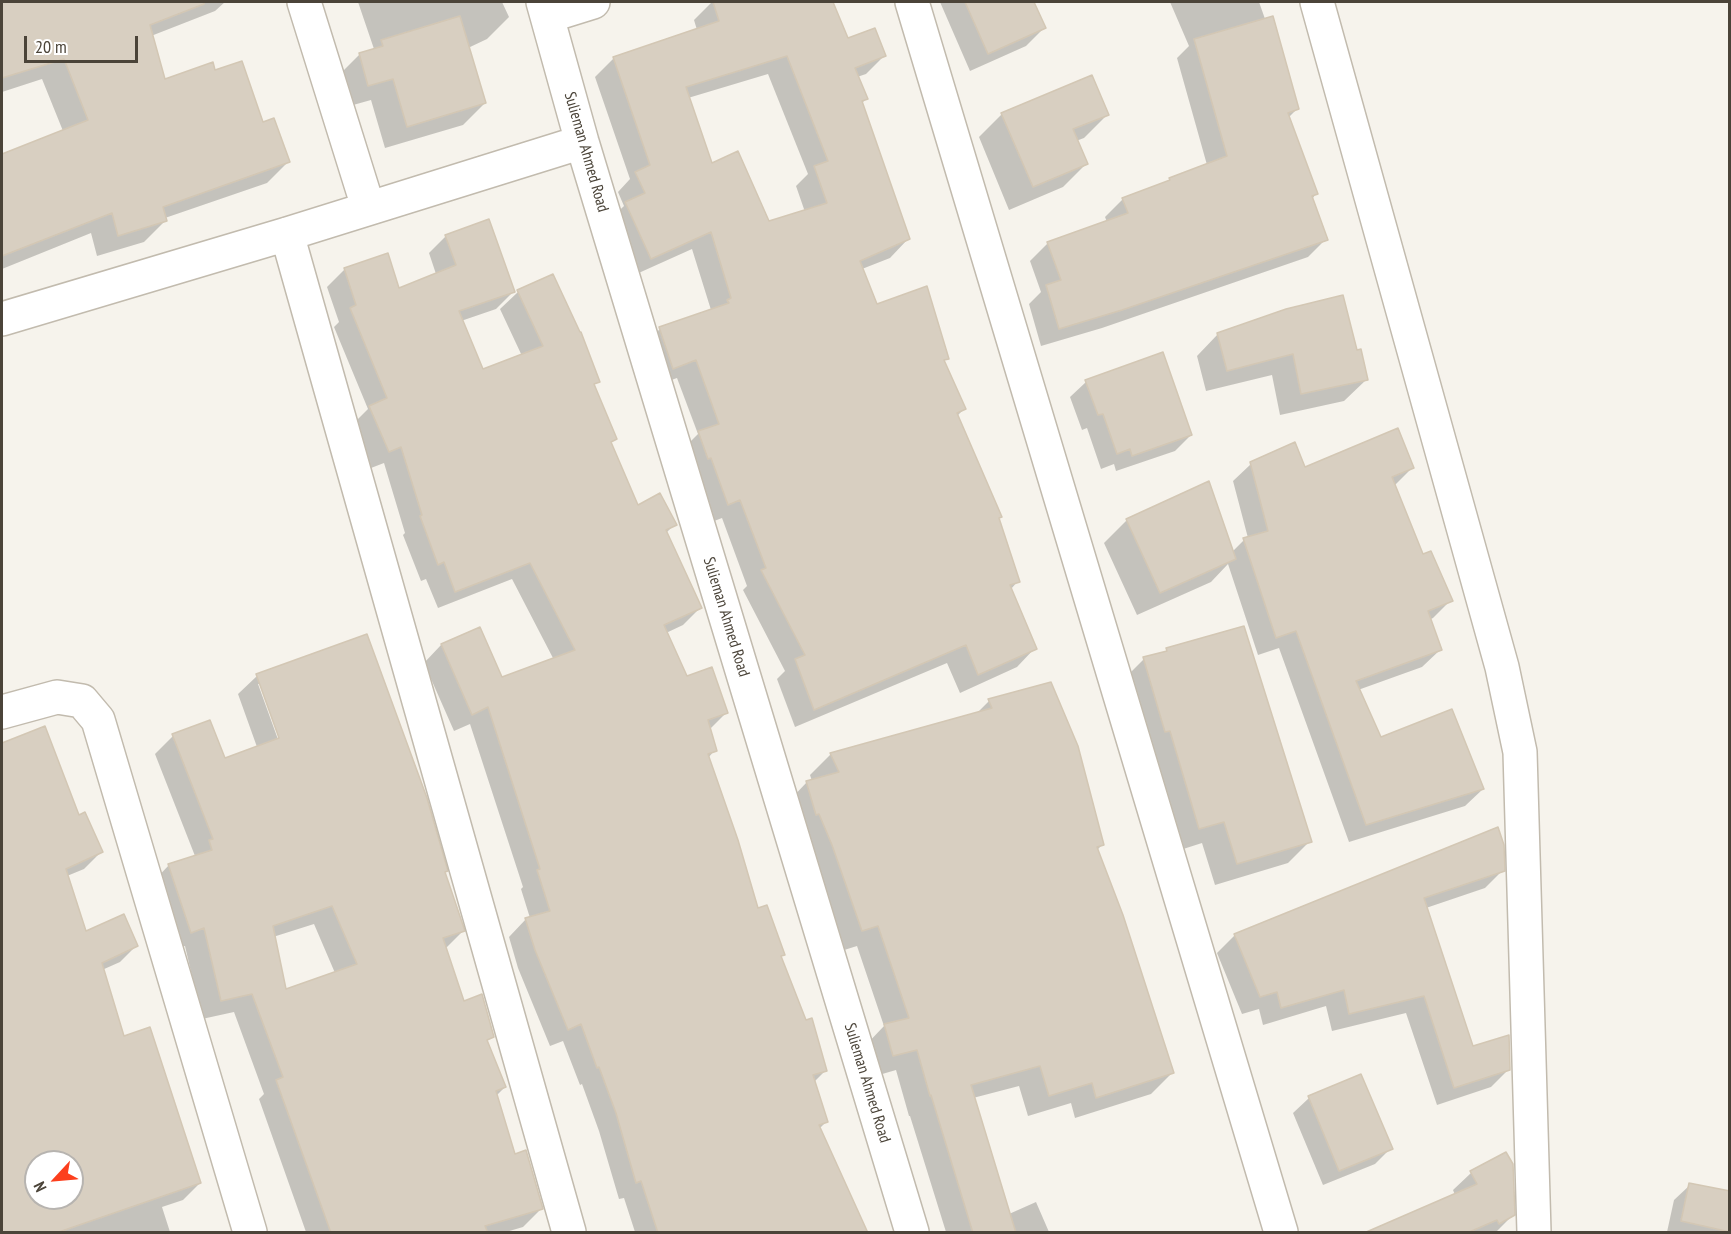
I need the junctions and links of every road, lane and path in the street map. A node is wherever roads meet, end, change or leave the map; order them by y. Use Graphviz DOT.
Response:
graph roads {
  1 [pos="304,2"];
  2 [pos="593,2"];
  3 [pos="912,2"];
  4 [pos="1317,2"];
  5 [pos="545,9"];
  6 [pos="582,142"];
  7 [pos="368,207"];
  8 [pos="287,234"];
  9 [pos="2,319"];
  10 [pos="2,712"];
  11 [pos="250,1233"];
  12 [pos="569,1233"];
  13 [pos="912,1233"];
  14 [pos="1281,1233"];
  15 [pos="1534,1233"];
  1 -- 7 [label="street"];
  2 -- 5 [label="street"];
  3 -- 14 [label="street"];
  4 -- 15 [label="street"];
  5 -- 6 [label="street, Sulieman Ahmed Road"];
  6 -- 7 [label="street"];
  6 -- 13 [label="street, Sulieman Ahmed Road"];
  7 -- 8 [label="street"];
  8 -- 9 [label="street"];
  8 -- 12 [label="street"];
  10 -- 11 [label="street"];
}
